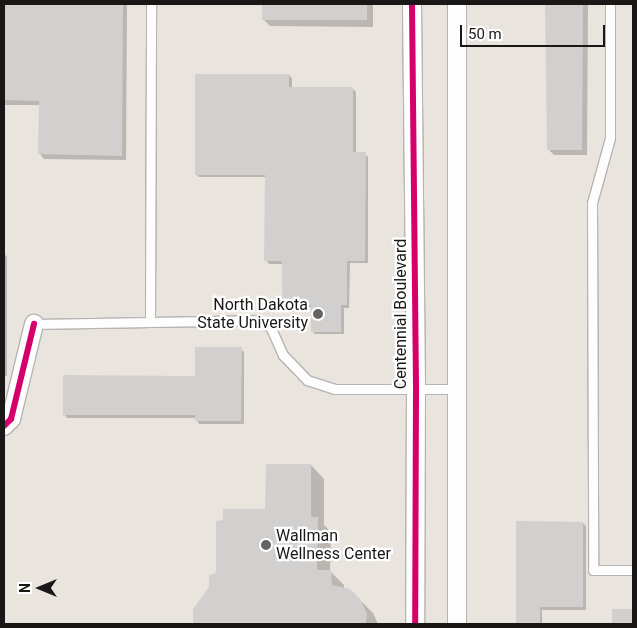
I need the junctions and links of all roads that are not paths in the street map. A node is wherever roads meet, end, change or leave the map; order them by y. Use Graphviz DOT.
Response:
graph roads {
  1 [pos="151,4"];
  2 [pos="412,4"];
  3 [pos="457,4"];
  4 [pos="610,4"];
  5 [pos="150,322"];
  6 [pos="34,324"];
  7 [pos="416,389"];
  8 [pos="458,389"];
  9 [pos="4,426"];
  10 [pos="633,570"];
  11 [pos="415,624"];
  12 [pos="457,624"];
  1 -- 5 [label="lane"];
  2 -- 7 [label="street, Centennial Boulevard"];
  3 -- 8 [label="street"];
  4 -- 10 [label="lane"];
  5 -- 6 [label="lane"];
  5 -- 7 [label="lane"];
  6 -- 9 [label="street"];
  7 -- 8 [label="lane"];
  7 -- 11 [label="street, Centennial Boulevard"];
  8 -- 12 [label="street"];
}
